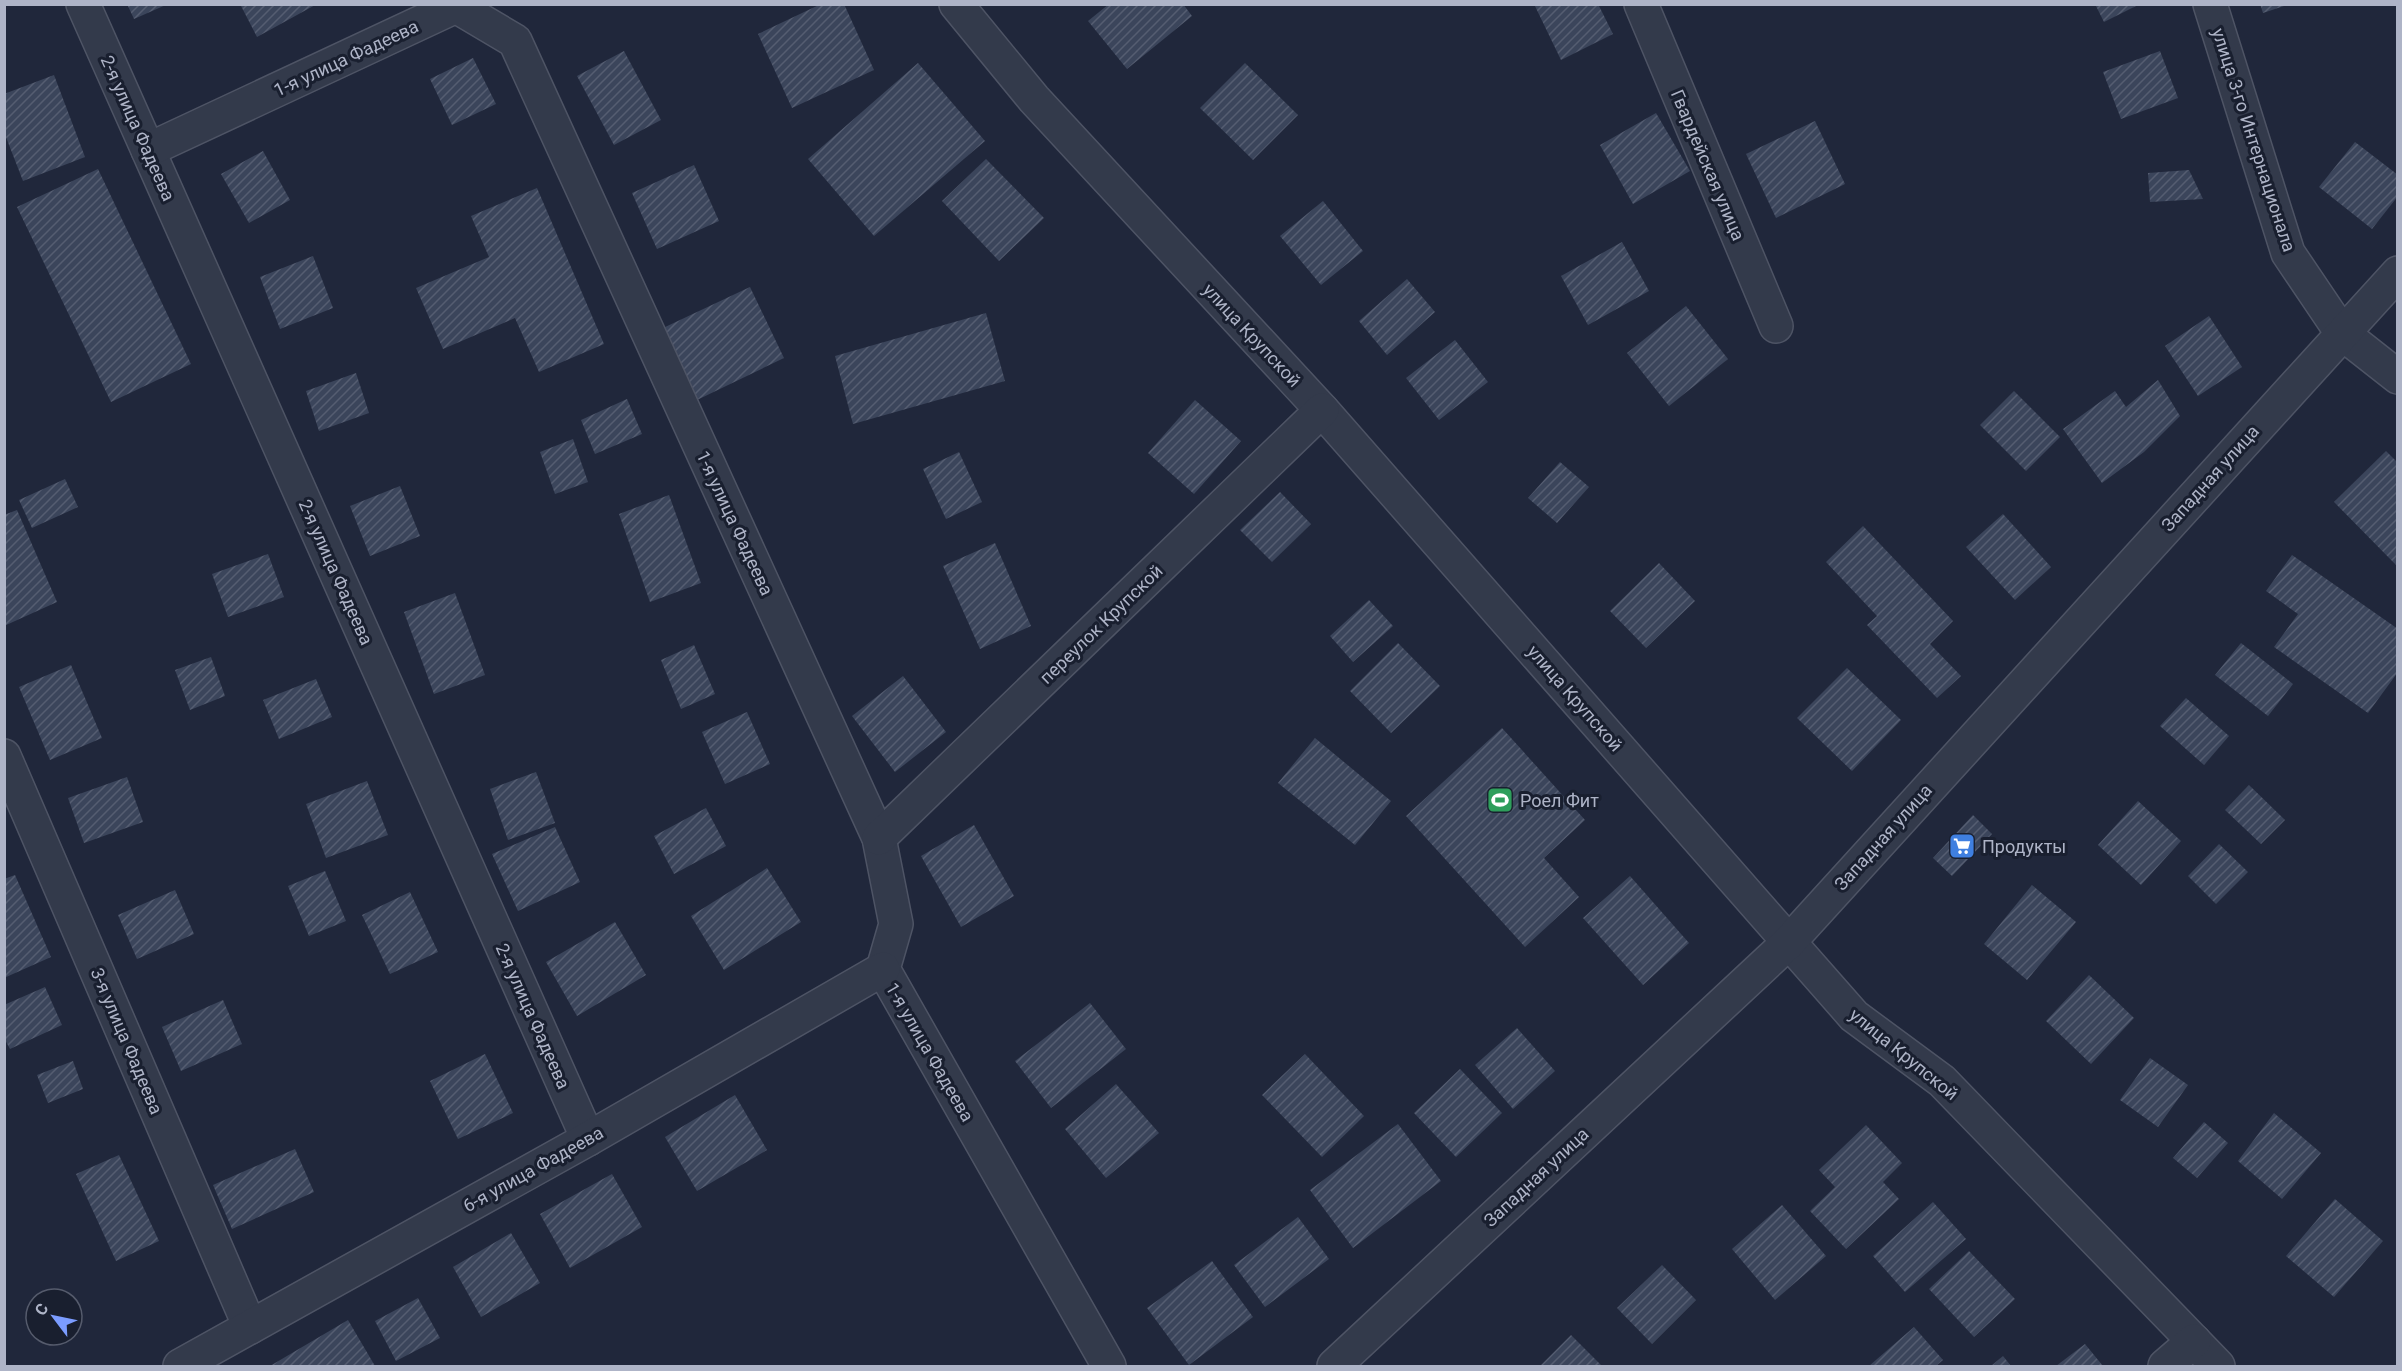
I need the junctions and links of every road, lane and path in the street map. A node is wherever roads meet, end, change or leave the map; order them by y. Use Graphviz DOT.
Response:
graph roads {
  1 [pos="83,4"];
  2 [pos="956,4"];
  3 [pos="1641,4"];
  4 [pos="2210,4"];
  5 [pos="148,150"];
  6 [pos="2397,273"];
  7 [pos="1776,326"];
  8 [pos="2342,333"];
  9 [pos="2397,377"];
  10 [pos="1322,410"];
  11 [pos="4,756"];
  12 [pos="879,838"];
  13 [pos="1789,942"];
  14 [pos="883,969"];
  15 [pos="588,1139"];
  16 [pos="250,1327"];
  17 [pos="2194,1341"];
  18 [pos="180,1366"];
  19 [pos="1109,1366"];
  20 [pos="1334,1366"];
  21 [pos="2165,1366"];
  22 [pos="2218,1366"];
  1 -- 5 [label="street, 2-я улица Фадеева"];
  2 -- 10 [label="street, улица Крупской"];
  3 -- 7 [label="street, Гвардейская улица"];
  4 -- 8 [label="street, улица 3-го Интернационала"];
  5 -- 12 [label="street, 1-я улица Фадеева"];
  5 -- 15 [label="street, 2-я улица Фадеева"];
  6 -- 8 [label="street, Западная улица"];
  8 -- 9 [label="street, улица 3-го Интернационала"];
  8 -- 13 [label="street, Западная улица"];
  10 -- 12 [label="street, переулок Крупской"];
  10 -- 13 [label="street, улица Крупской"];
  11 -- 16 [label="street, 3-я улица Фадеева"];
  12 -- 14 [label="street, 1-я улица Фадеева"];
  13 -- 17 [label="street, улица Крупской"];
  13 -- 20 [label="street, Западная улица"];
  14 -- 15 [label="street, 6-я улица Фадеева"];
  14 -- 19 [label="street, 1-я улица Фадеева"];
  15 -- 16 [label="street, 6-я улица Фадеева"];
  16 -- 18 [label="street, 6-я улица Фадеева"];
  17 -- 21 [label="street"];
  17 -- 22 [label="street, улица Крупской"];
}
